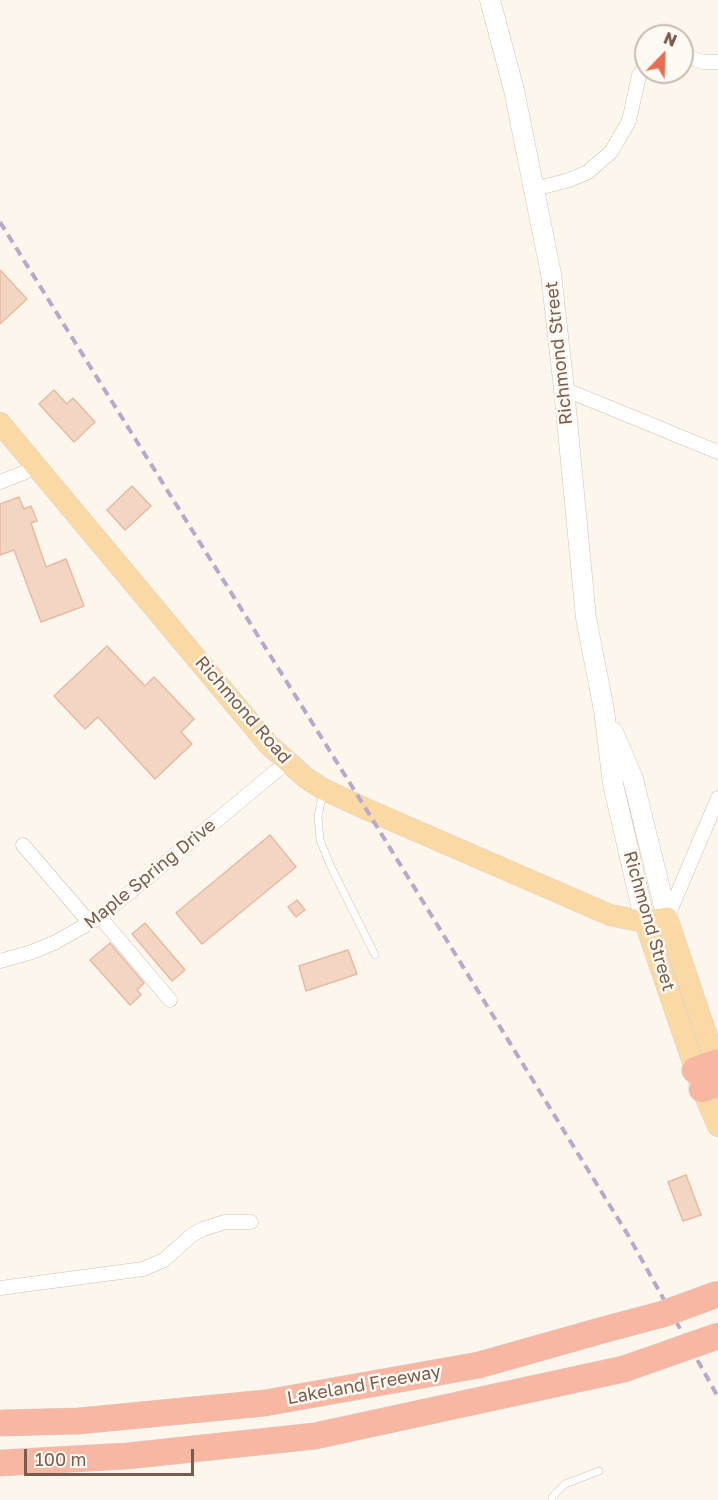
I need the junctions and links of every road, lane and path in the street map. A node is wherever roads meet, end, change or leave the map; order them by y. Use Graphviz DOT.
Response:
graph roads {
  1 [pos="490,0"];
  2 [pos="694,59"];
  3 [pos="718,62"];
  4 [pos="637,84"];
  5 [pos="535,189"];
  6 [pos="564,390"];
  7 [pos="0,423"];
  8 [pos="718,452"];
  9 [pos="36,465"];
  10 [pos="0,482"];
  11 [pos="604,710"];
  12 [pos="287,762"];
  13 [pos="323,789"];
  14 [pos="718,798"];
  15 [pos="23,845"];
  16 [pos="667,918"];
  17 [pos="95,920"];
  18 [pos="645,922"];
  19 [pos="375,955"];
  20 [pos="0,961"];
  21 [pos="170,1000"];
  22 [pos="711,1073"];
  23 [pos="718,1126"];
  24 [pos="251,1222"];
  25 [pos="0,1288"];
  26 [pos="718,1294"];
  27 [pos="718,1336"];
  28 [pos="0,1424"];
  29 [pos="0,1463"];
  30 [pos="599,1471"];
  31 [pos="552,1500"];
  1 -- 5 [label="main road, Richmond Street"];
  2 -- 3 [label="street"];
  4 -- 5 [label="street"];
  5 -- 6 [label="main road, Richmond Street"];
  6 -- 8 [label="street"];
  6 -- 11 [label="main road, Richmond Street"];
  7 -- 9 [label="main road, Richmond Road"];
  9 -- 10 [label="street"];
  9 -- 12 [label="main road, Richmond Road"];
  11 -- 16 [label="main road, Richmond Street"];
  11 -- 18 [label="main road, Richmond Street"];
  12 -- 13 [label="main road, Richmond Road"];
  12 -- 17 [label="street, Maple Spring Drive"];
  13 -- 18 [label="main road, Richmond Road"];
  13 -- 19 [label="lane"];
  14 -- 16 [label="street"];
  15 -- 17 [label="street"];
  16 -- 18 [label="main road, Richmond Road"];
  16 -- 22 [label="main road, Richmond Street"];
  17 -- 20 [label="street, Maple Spring Drive"];
  17 -- 21 [label="street"];
  18 -- 22 [label="main road, Richmond Street"];
  22 -- 23 [label="main road, Richmond Street"];
  24 -- 25 [label="street"];
  26 -- 28 [label="highway, Lakeland Freeway, bridge"];
  27 -- 29 [label="highway, Lakeland Freeway, bridge"];
  30 -- 31 [label="lane"];
}
